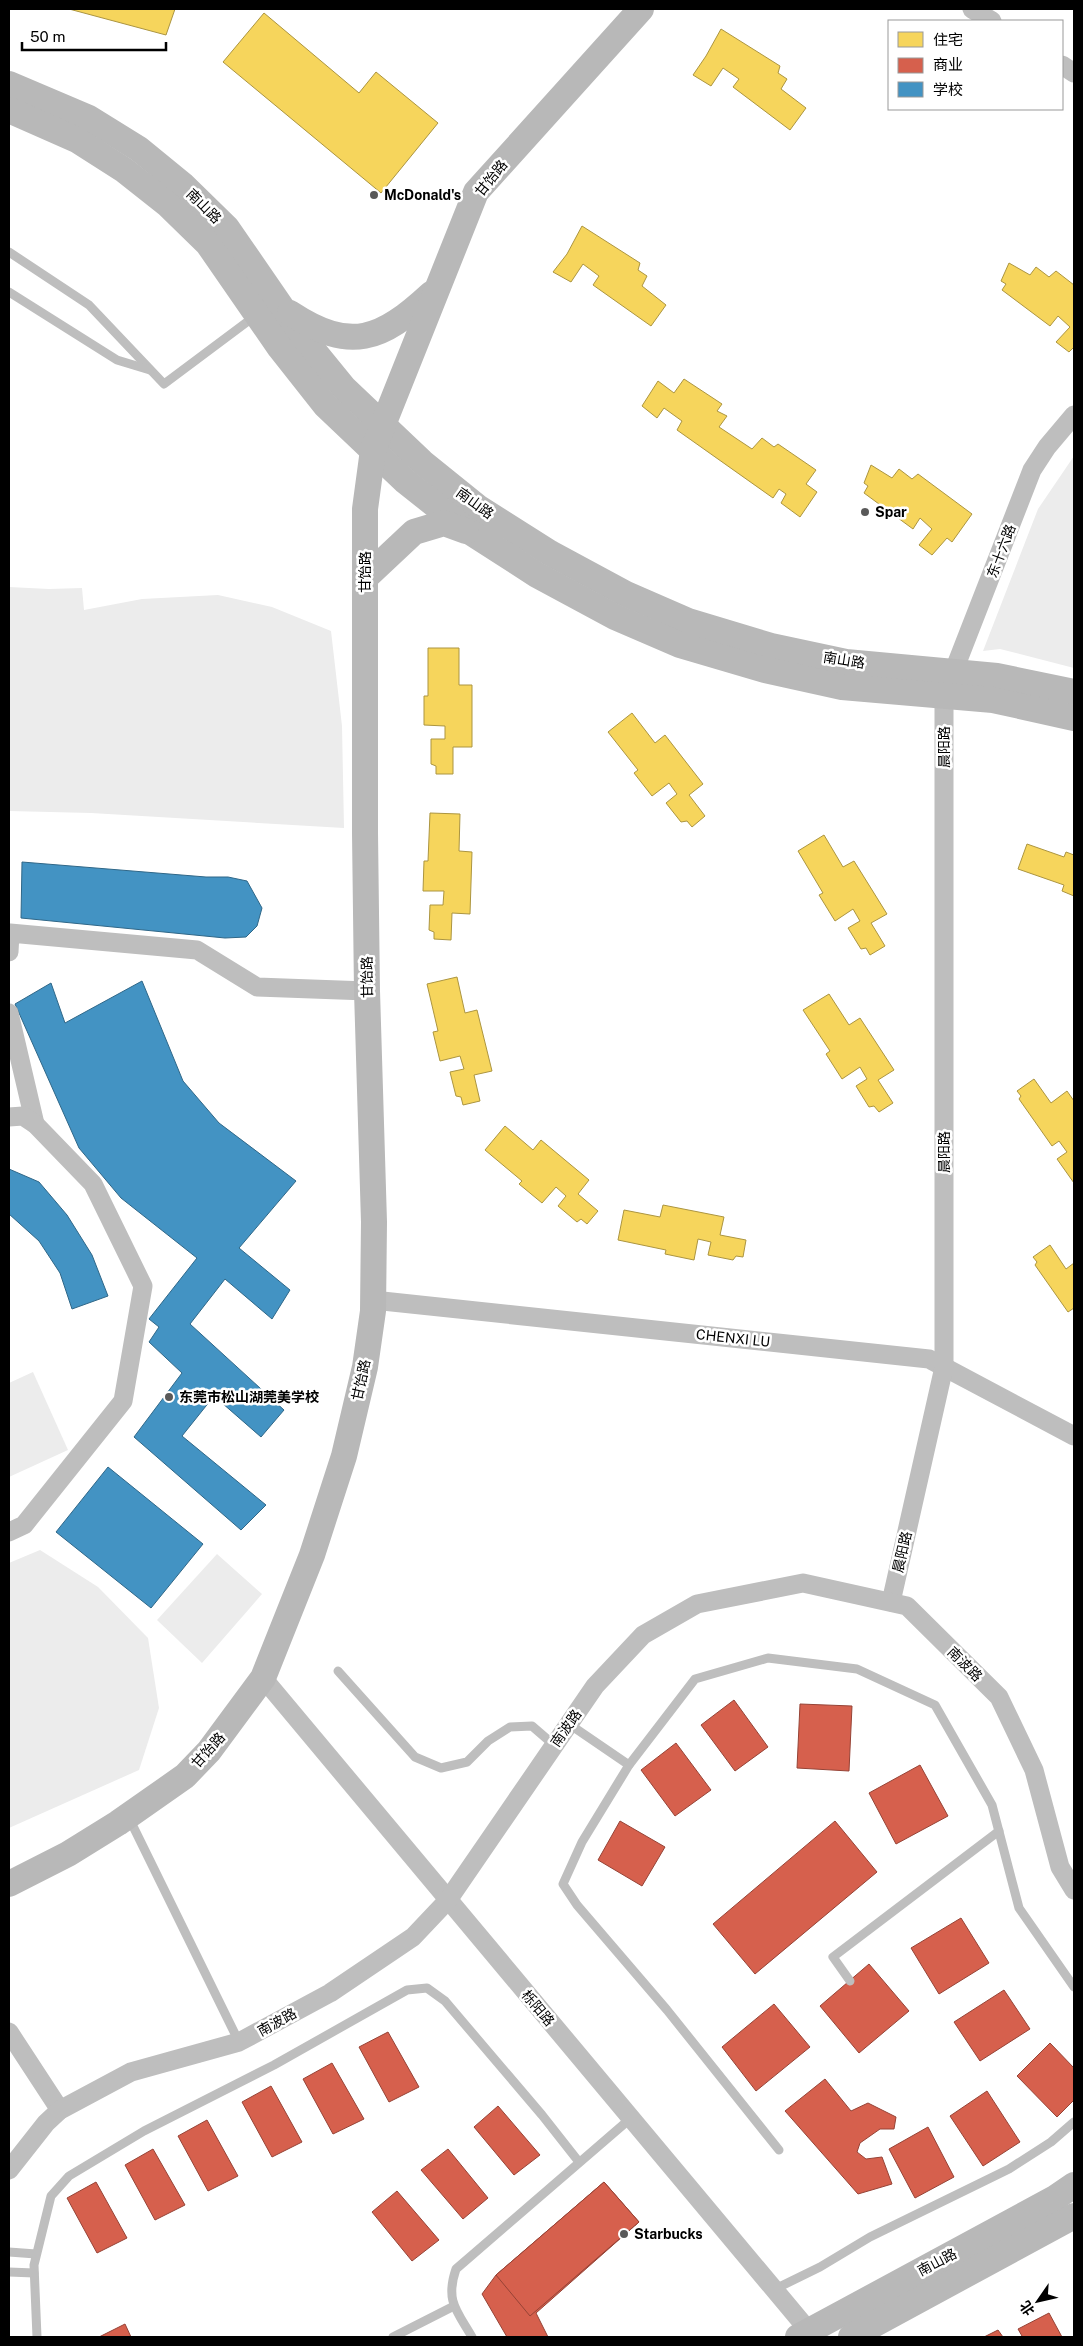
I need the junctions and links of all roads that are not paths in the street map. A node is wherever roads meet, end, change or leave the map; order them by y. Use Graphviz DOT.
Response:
graph roads {
  1 [pos="641,9"];
  2 [pos="972,9"];
  3 [pos="990,20"];
  4 [pos="1063,66"];
  5 [pos="1074,73"];
  6 [pos="9,84"];
  7 [pos="9,110"];
  8 [pos="9,252"];
  9 [pos="437,288"];
  10 [pos="9,292"];
  11 [pos="282,308"];
  12 [pos="257,315"];
  13 [pos="151,370"];
  14 [pos="1074,415"];
  15 [pos="382,424"];
  16 [pos="373,450"];
  17 [pos="475,534"];
  18 [pos="365,578"];
  19 [pos="955,672"];
  20 [pos="1074,692"];
  21 [pos="944,696"];
  22 [pos="1074,718"];
  23 [pos="9,952"];
  24 [pos="367,991"];
  25 [pos="9,1013"];
  26 [pos="9,1117"];
  27 [pos="35,1124"];
  28 [pos="373,1300"];
  29 [pos="944,1367"];
  30 [pos="1074,1436"];
  31 [pos="9,1532"];
  32 [pos="891,1602"];
  33 [pos="338,1671"];
  34 [pos="263,1678"];
  35 [pos="569,1724"];
  36 [pos="554,1745"];
  37 [pos="629,1765"];
  38 [pos="128,1817"];
  39 [pos="999,1831"];
  40 [pos="9,1884"];
  41 [pos="1074,1890"];
  42 [pos="448,1900"];
  43 [pos="850,1981"];
  44 [pos="1074,1986"];
  45 [pos="9,2032"];
  46 [pos="239,2042"];
  47 [pos="60,2110"];
  48 [pos="631,2118"];
  49 [pos="1074,2122"];
  50 [pos="779,2150"];
  51 [pos="579,2162"];
  52 [pos="9,2170"];
  53 [pos="1074,2186"];
  54 [pos="1074,2216"];
  55 [pos="9,2252"];
  56 [pos="36,2254"];
  57 [pos="9,2272"];
  58 [pos="34,2273"];
  59 [pos="775,2289"];
  60 [pos="454,2306"];
  61 [pos="808,2335"];
  62 [pos="37,2337"];
  63 [pos="393,2337"];
  64 [pos="472,2337"];
  65 [pos="851,2337"];
  1 -- 9 [label="main road, 甘饴路"];
  2 -- 3 [label="street"];
  4 -- 5 [label="street"];
  6 -- 11 [label="main road, 南山路"];
  7 -- 12 [label="main road, 南山路"];
  8 -- 13 [label="lane"];
  9 -- 11 [label="main road"];
  9 -- 15 [label="main road, 甘饴路"];
  10 -- 13 [label="lane"];
  11 -- 15 [label="main road, 南山路"];
  12 -- 13 [label="lane"];
  12 -- 16 [label="main road, 南山路"];
  14 -- 19 [label="street, 东十六路"];
  15 -- 16 [label="main road, 甘饴路"];
  15 -- 19 [label="main road, 南山路"];
  16 -- 17 [label="main road, 南山路"];
  16 -- 18 [label="main road, 甘饴路"];
  17 -- 18 [label="main road"];
  17 -- 21 [label="main road, 南山路"];
  18 -- 24 [label="main road, 甘饴路"];
  19 -- 20 [label="main road, 南山路"];
  19 -- 21 [label="street, 东十六路"];
  21 -- 22 [label="main road, 南山路"];
  21 -- 29 [label="street, 晨阳路"];
  23 -- 24 [label="street"];
  24 -- 28 [label="main road, 甘饴路"];
  25 -- 27 [label="street"];
  26 -- 27 [label="street"];
  27 -- 31 [label="street"];
  28 -- 29 [label="street, CHENXI LU"];
  28 -- 34 [label="main road, 甘饴路"];
  29 -- 30 [label="street, CHENXI LU"];
  29 -- 32 [label="street, 晨阳路"];
  32 -- 35 [label="street, 南波路"];
  32 -- 41 [label="street, 南波路"];
  33 -- 36 [label="lane"];
  34 -- 38 [label="main road, 甘饴路"];
  34 -- 42 [label="street, 栎阳路"];
  35 -- 36 [label="street, 南波路"];
  35 -- 37 [label="lane"];
  36 -- 42 [label="street, 南波路"];
  37 -- 39 [label="lane"];
  37 -- 50 [label="lane"];
  38 -- 40 [label="main road, 甘饴路"];
  38 -- 46 [label="lane"];
  39 -- 43 [label="lane"];
  39 -- 44 [label="lane"];
  42 -- 46 [label="street, 南波路"];
  42 -- 48 [label="street, 栎阳路"];
  45 -- 47 [label="street"];
  46 -- 47 [label="street, 南波路"];
  47 -- 52 [label="street, 南波路"];
  48 -- 51 [label="lane"];
  48 -- 59 [label="street, 栎阳路"];
  49 -- 59 [label="lane"];
  51 -- 56 [label="lane"];
  51 -- 60 [label="lane"];
  53 -- 61 [label="main road, 南山路"];
  54 -- 65 [label="main road, 南山路"];
  55 -- 56 [label="lane"];
  56 -- 58 [label="lane"];
  57 -- 58 [label="lane"];
  58 -- 62 [label="lane"];
  59 -- 61 [label="street, 栎阳路"];
  60 -- 63 [label="lane"];
  60 -- 64 [label="lane"];
}
